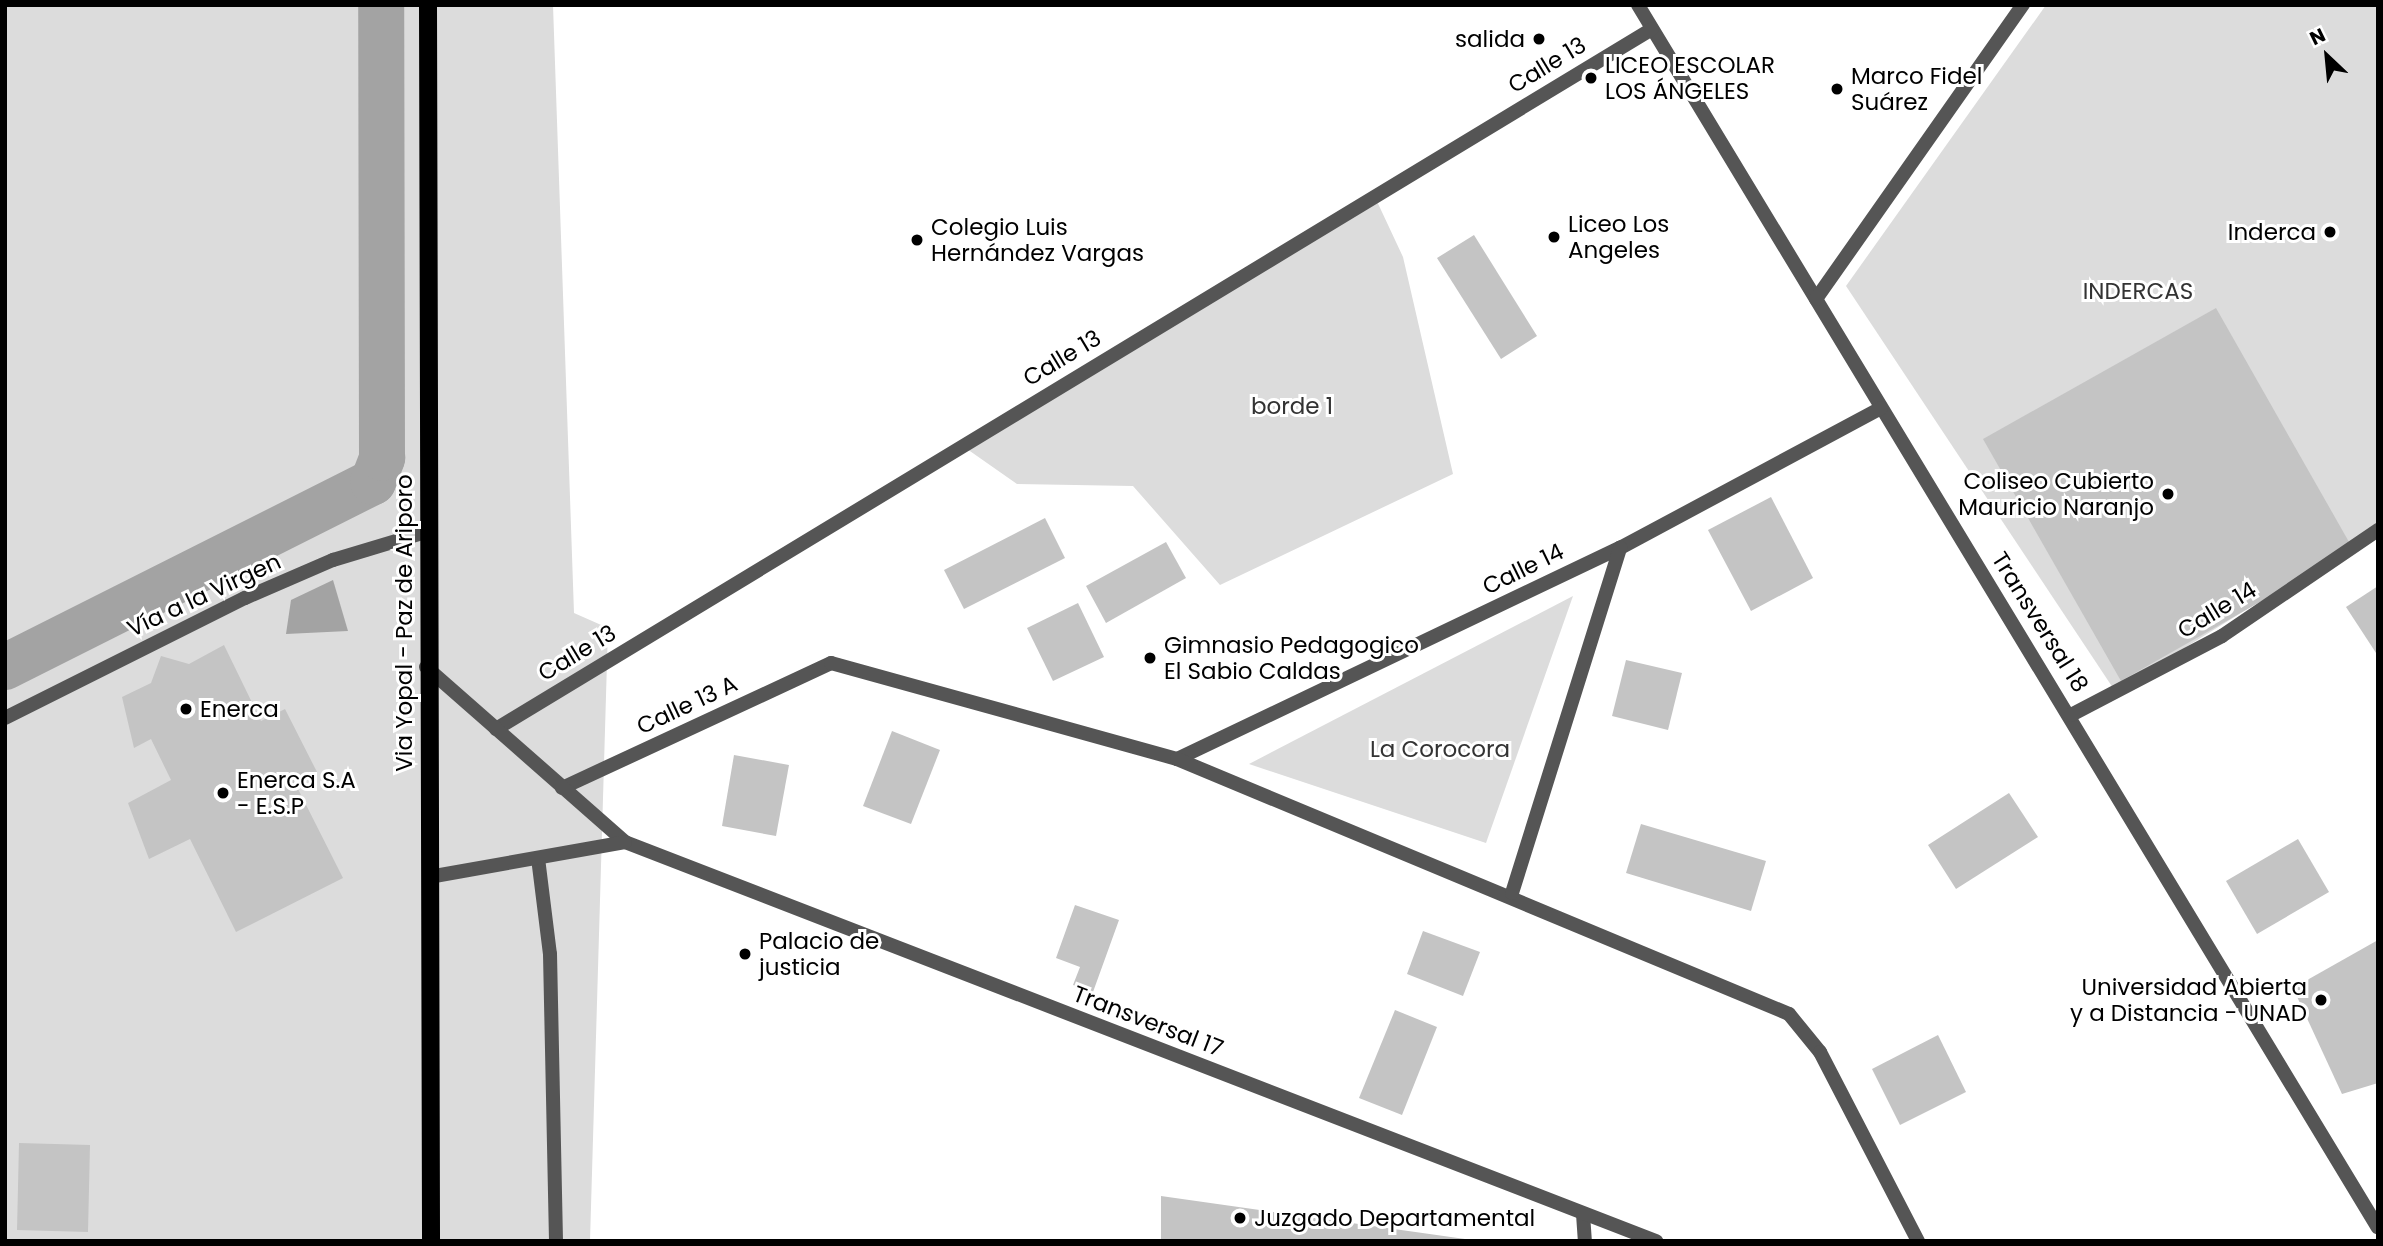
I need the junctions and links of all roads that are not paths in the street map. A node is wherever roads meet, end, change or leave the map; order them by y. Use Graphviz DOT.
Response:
graph roads {
  1 [pos="428,5"];
  2 [pos="1638,5"];
  3 [pos="2024,5"];
  4 [pos="1652,29"];
  5 [pos="1816,299"];
  6 [pos="1881,408"];
  7 [pos="2378,530"];
  8 [pos="429,531"];
  9 [pos="1620,548"];
  10 [pos="425,667"];
  11 [pos="2071,715"];
  12 [pos="5,718"];
  13 [pos="496,729"];
  14 [pos="1177,760"];
  15 [pos="562,788"];
  16 [pos="625,842"];
  17 [pos="538,858"];
  18 [pos="429,877"];
  19 [pos="1511,893"];
  20 [pos="1583,1214"];
  21 [pos="2378,1228"];
  22 [pos="431,1241"];
  23 [pos="556,1241"];
  24 [pos="1585,1241"];
  25 [pos="1656,1241"];
  26 [pos="1918,1241"];
  1 -- 8 [label="main road, Via Yopal - Paz de Ariporo"];
  2 -- 4 [label="street, Transversal 18"];
  3 -- 5 [label="street"];
  4 -- 5 [label="street, Transversal 18"];
  4 -- 13 [label="street, Calle 13"];
  5 -- 6 [label="street, Transversal 18"];
  6 -- 9 [label="street, Calle 14"];
  6 -- 11 [label="street, Transversal 18"];
  7 -- 11 [label="street, Calle 14"];
  8 -- 10 [label="main road, Via Yopal - Paz de Ariporo"];
  8 -- 12 [label="street, Vía a la Virgen"];
  9 -- 14 [label="street, Calle 14"];
  9 -- 19 [label="street"];
  10 -- 13 [label="street"];
  10 -- 18 [label="main road, Via Yopal - Paz de Ariporo"];
  11 -- 21 [label="street, Transversal 18"];
  13 -- 15 [label="street"];
  14 -- 15 [label="street, Calle 13 A"];
  14 -- 19 [label="street"];
  15 -- 16 [label="street"];
  16 -- 17 [label="street"];
  16 -- 20 [label="street, Transversal 17"];
  17 -- 18 [label="street"];
  17 -- 23 [label="street"];
  18 -- 22 [label="main road, Via Yopal - Paz de Ariporo"];
  19 -- 26 [label="street"];
  20 -- 24 [label="street"];
  20 -- 25 [label="street, Transversal 17"];
}
